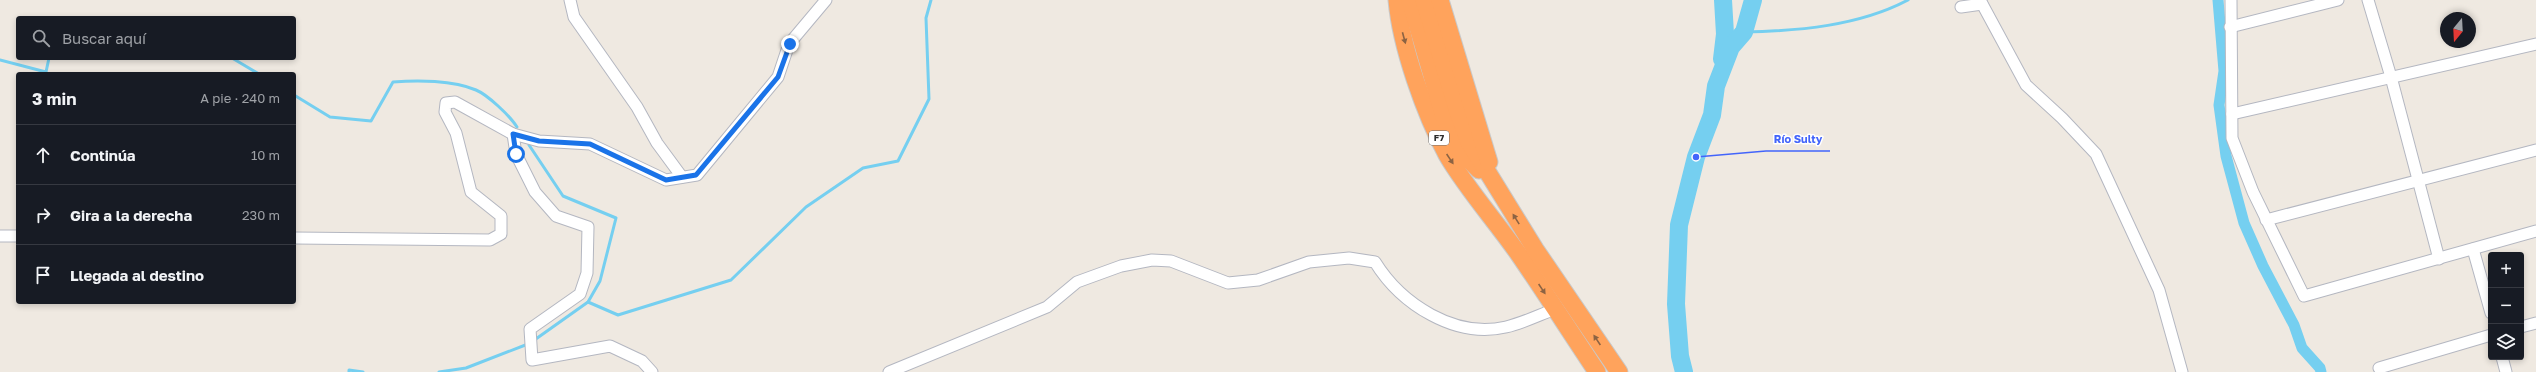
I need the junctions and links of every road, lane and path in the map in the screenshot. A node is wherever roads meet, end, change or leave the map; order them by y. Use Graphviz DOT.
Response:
graph roads {
  1 [pos="570,0"];
  2 [pos="826,0"];
  3 [pos="1397,0"];
  4 [pos="1410,0"];
  5 [pos="1416,0"];
  6 [pos="1424,0"];
  7 [pos="1432,0"];
  8 [pos="1440,0"];
  9 [pos="2231,0"];
  10 [pos="2338,0"];
  11 [pos="2368,0"];
  12 [pos="1981,2"];
  13 [pos="1961,7"];
  14 [pos="2230,27"];
  15 [pos="2536,44"];
  16 [pos="2391,77"];
  17 [pos="2232,114"];
  18 [pos="513,134"];
  19 [pos="2536,150"];
  20 [pos="682,177"];
  21 [pos="2418,180"];
  22 [pos="1497,189"];
  23 [pos="2266,220"];
  24 [pos="2536,231"];
  25 [pos="0,236"];
  26 [pos="16,236"];
  27 [pos="296,238"];
  28 [pos="2473,249"];
  29 [pos="2439,259"];
  30 [pos="2488,302"];
  31 [pos="1555,309"];
  32 [pos="2536,323"];
  33 [pos="2524,326"];
  34 [pos="2488,336"];
  35 [pos="2503,360"];
  36 [pos="2379,368"];
  37 [pos="652,372"];
  38 [pos="889,372"];
  39 [pos="1598,372"];
  40 [pos="1619,372"];
  41 [pos="2182,372"];
  42 [pos="2506,372"];
  1 -- 20 [label="street"];
  2 -- 20 [label="street"];
  3 -- 31 [label="highway, F7, one-way"];
  4 -- 22 [label="highway, F7"];
  5 -- 22 [label="highway, F7"];
  6 -- 22 [label="highway, F7"];
  7 -- 22 [label="highway, F7"];
  8 -- 22 [label="highway, F7"];
  9 -- 14 [label="street"];
  10 -- 14 [label="street"];
  11 -- 16 [label="street"];
  12 -- 13 [label="street"];
  12 -- 41 [label="street"];
  14 -- 17 [label="street"];
  15 -- 16 [label="street"];
  16 -- 17 [label="street"];
  16 -- 21 [label="street"];
  17 -- 23 [label="street"];
  18 -- 20 [label="street"];
  18 -- 27 [label="street"];
  18 -- 37 [label="street"];
  19 -- 21 [label="street"];
  21 -- 23 [label="street"];
  21 -- 29 [label="street"];
  40 -- 22 [label="highway, F7, one-way"];
  23 -- 29 [label="street"];
  24 -- 28 [label="street"];
  25 -- 26 [label="street"];
  28 -- 29 [label="street"];
  28 -- 30 [label="street"];
  31 -- 38 [label="street"];
  31 -- 39 [label="highway, F7"];
  32 -- 33 [label="street"];
  34 -- 36 [label="street"];
  35 -- 42 [label="street"];
}
